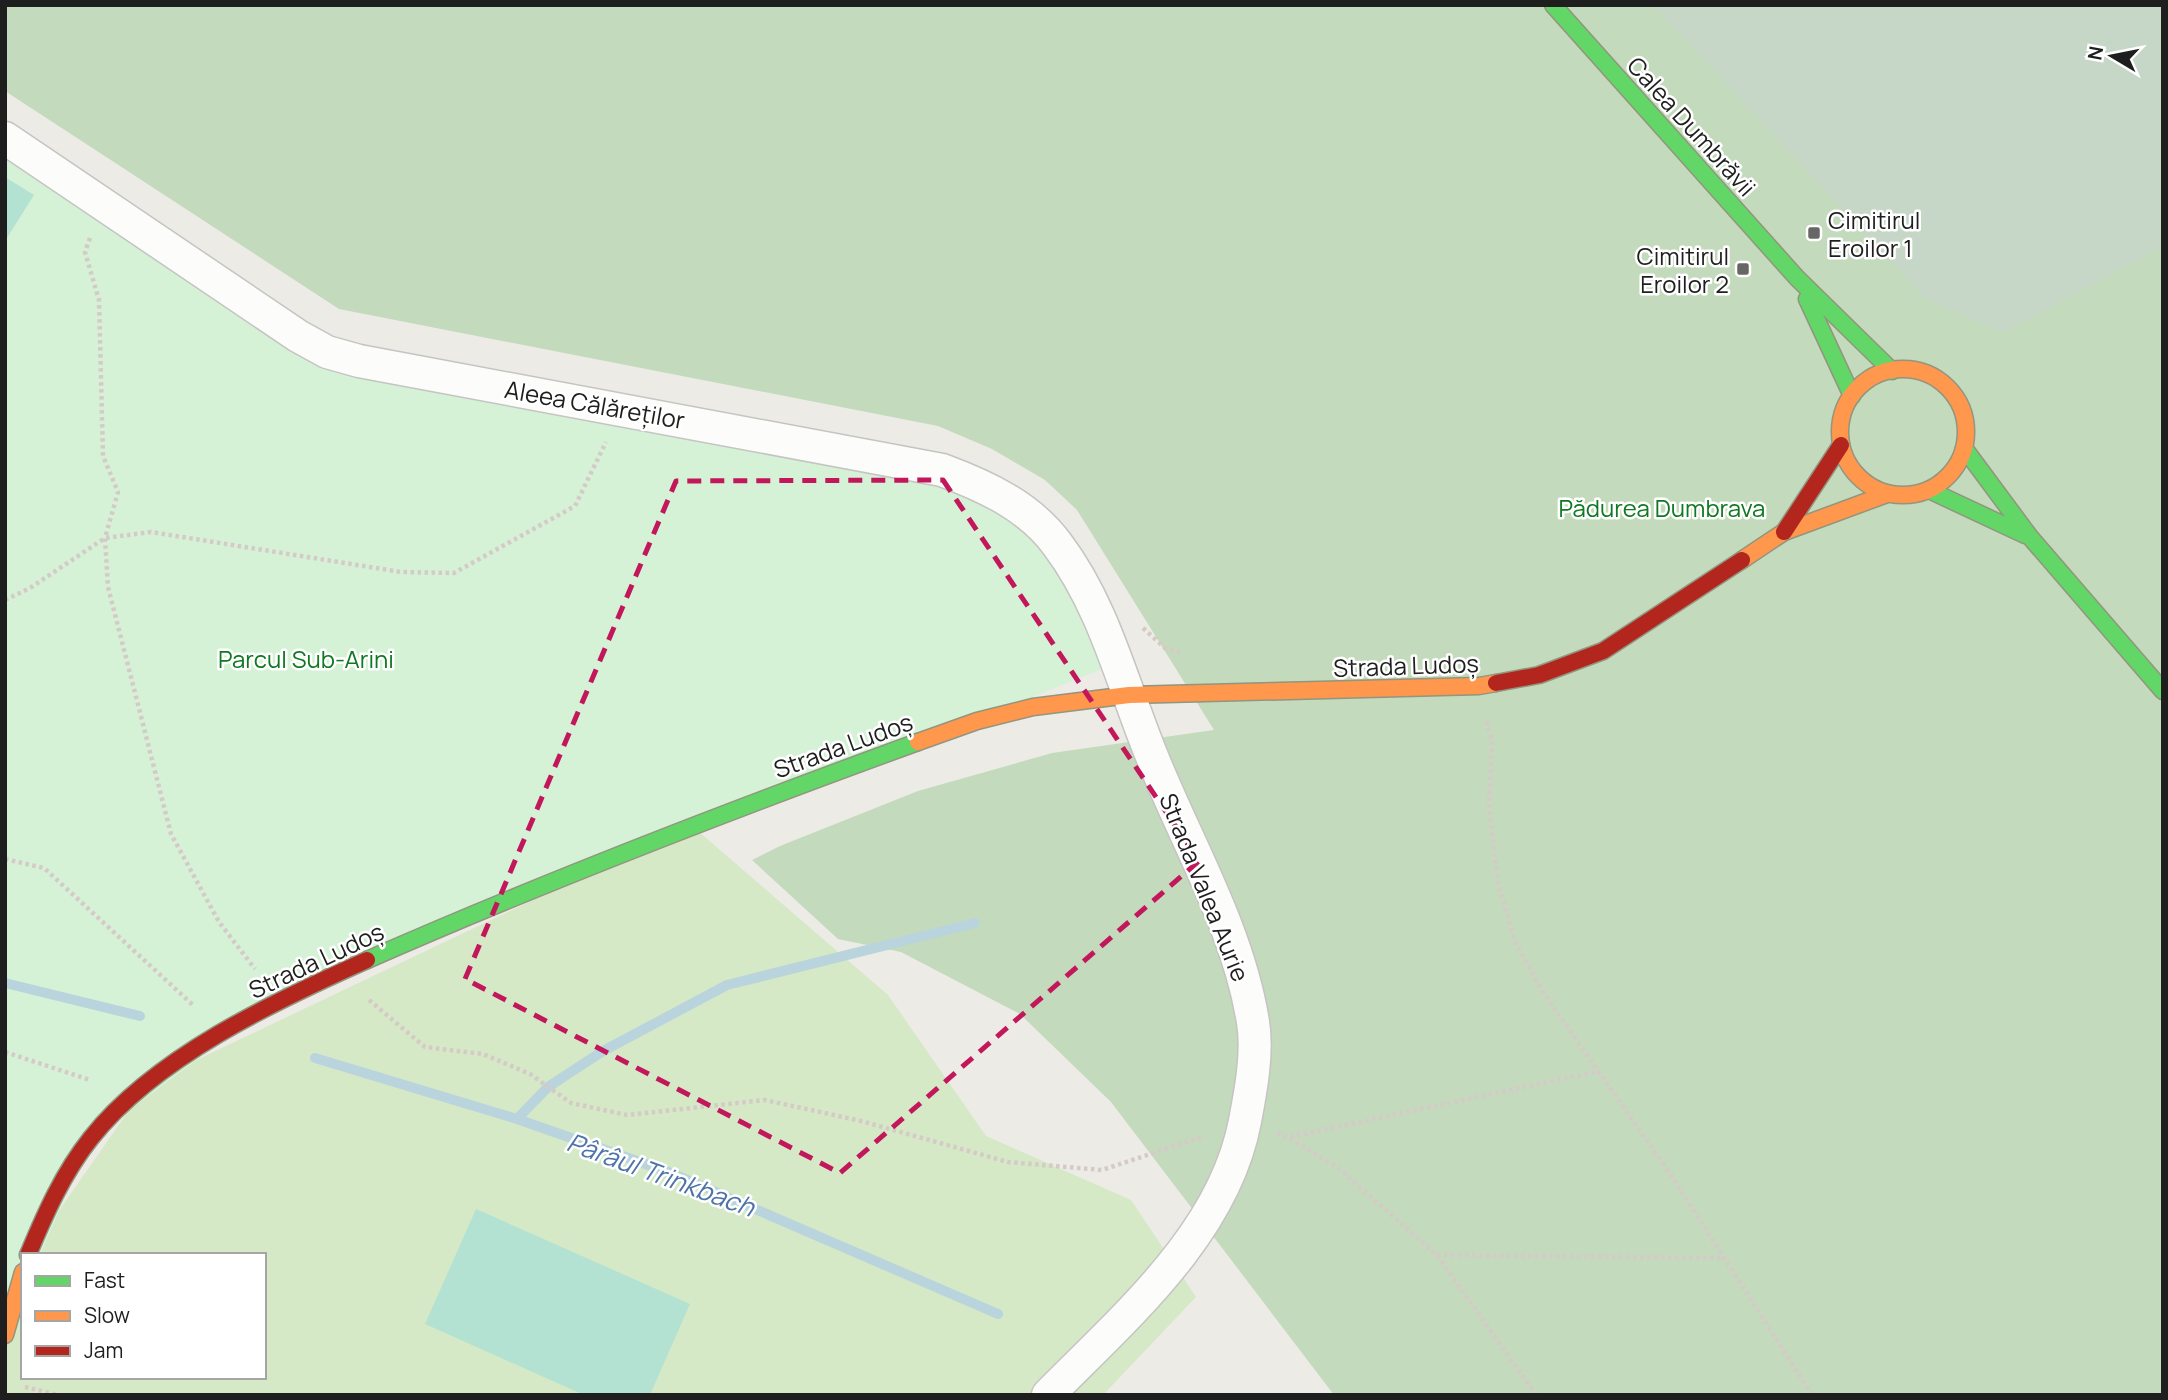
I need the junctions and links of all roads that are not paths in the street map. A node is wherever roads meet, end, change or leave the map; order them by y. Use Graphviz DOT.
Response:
graph roads {
  1 [pos="1553,5"];
  2 [pos="5,138"];
  3 [pos="1797,278"];
  4 [pos="1892,370"];
  5 [pos="1852,396"];
  6 [pos="1841,444"];
  7 [pos="1964,448"];
  8 [pos="1929,490"];
  9 [pos="1887,494"];
  10 [pos="1784,532"];
  11 [pos="2030,537"];
  12 [pos="2163,691"];
  13 [pos="1129,695"];
  14 [pos="29,1253"];
  15 [pos="21,1279"];
  16 [pos="5,1335"];
  17 [pos="1048,1395"];
  1 -- 3 [label="street, Calea Dumbrăvii"];
  2 -- 13 [label="street, Aleea Călăreților"];
  3 -- 4 [label="street, Calea Dumbrăvii"];
  3 -- 5 [label="street, Calea Dumbrăvii"];
  4 -- 5 [label="street"];
  4 -- 7 [label="street"];
  5 -- 6 [label="street"];
  6 -- 9 [label="street"];
  6 -- 10 [label="street, Strada Ludoș"];
  7 -- 8 [label="street"];
  7 -- 11 [label="street"];
  8 -- 9 [label="street"];
  8 -- 11 [label="street"];
  9 -- 10 [label="street, Strada Ludoș"];
  10 -- 13 [label="street, Strada Ludoș"];
  11 -- 12 [label="street"];
  13 -- 14 [label="street, Strada Ludoș"];
  13 -- 17 [label="street, Strada Valea Aurie"];
  15 -- 16 [label="street"];
}
